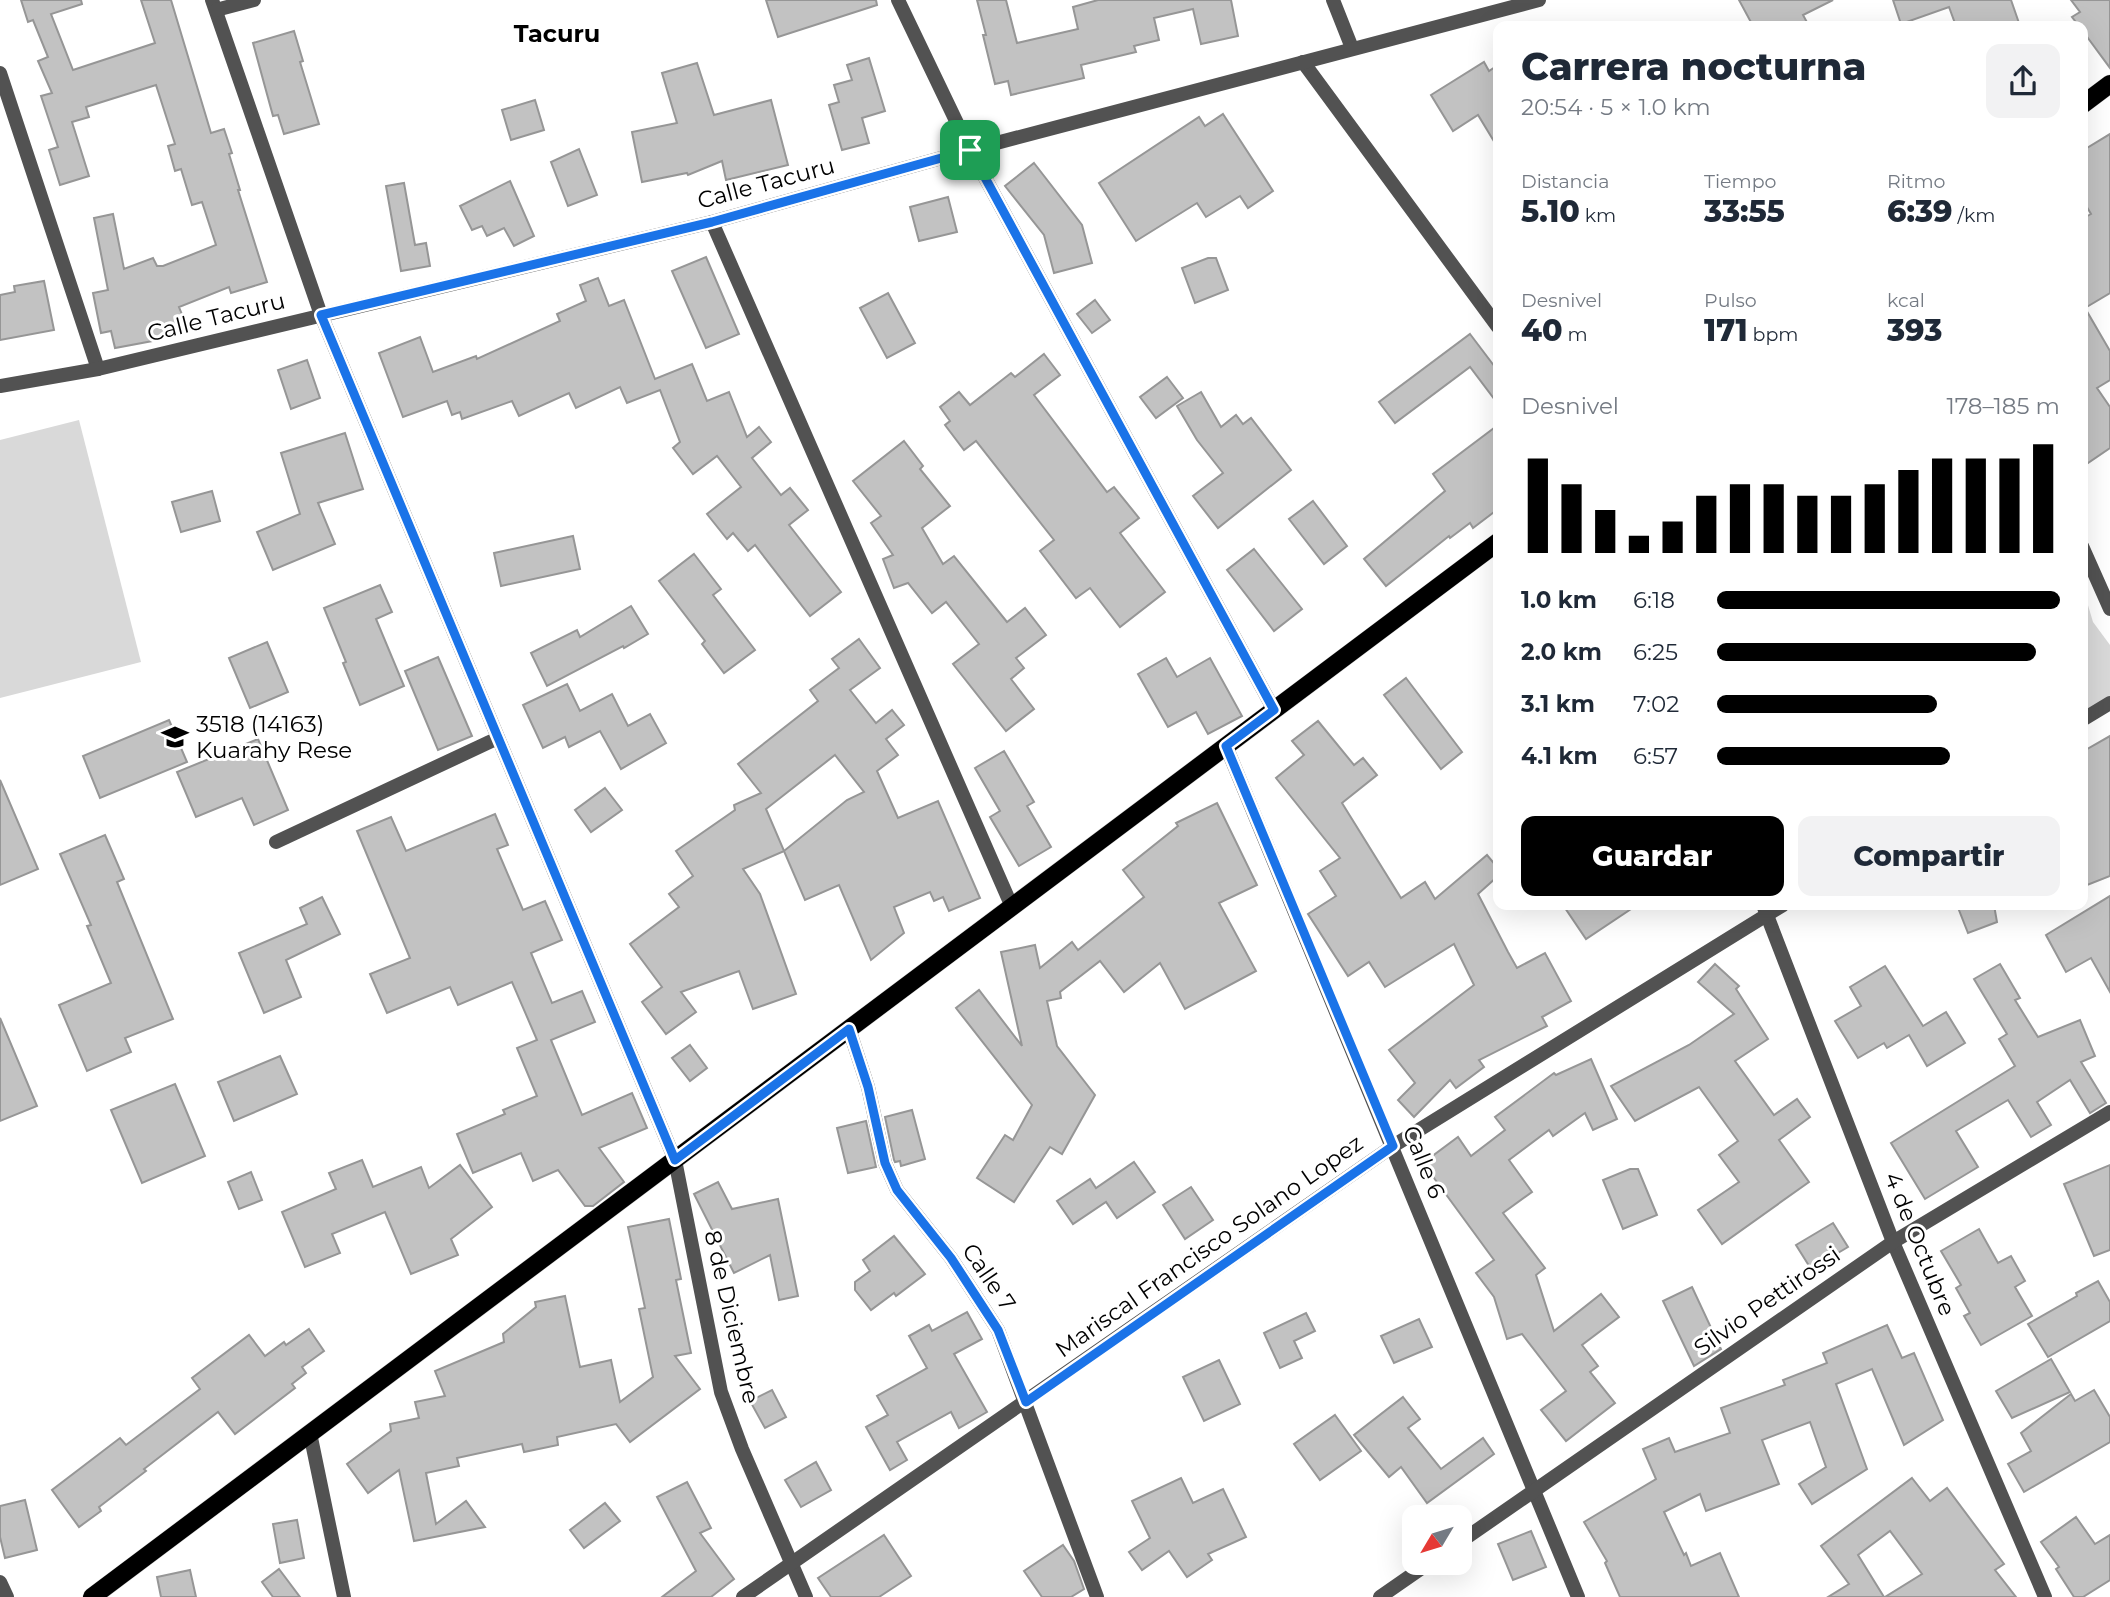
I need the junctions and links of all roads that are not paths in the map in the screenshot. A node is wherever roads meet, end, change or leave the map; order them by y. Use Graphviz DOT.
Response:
graph roads {
  1 [pos="254,0"];
  2 [pos="898,0"];
  3 [pos="1333,0"];
  4 [pos="1539,0"];
  5 [pos="214,5"];
  6 [pos="1352,48"];
  7 [pos="1303,62"];
  8 [pos="0,73"];
  9 [pos="2110,84"];
  10 [pos="2088,100"];
  11 [pos="970,150"];
  12 [pos="712,222"];
  13 [pos="321,315"];
  14 [pos="1493,320"];
  15 [pos="98,369"];
  16 [pos="0,386"];
  17 [pos="1493,546"];
  18 [pos="2088,560"];
  19 [pos="2110,609"];
  20 [pos="2110,703"];
  21 [pos="1274,710"];
  22 [pos="2088,716"];
  23 [pos="498,738"];
  24 [pos="1226,746"];
  25 [pos="276,842"];
  26 [pos="1012,907"];
  27 [pos="1765,910"];
  28 [pos="849,1029"];
  29 [pos="2110,1112"];
  30 [pos="1393,1146"];
  31 [pos="675,1160"];
  32 [pos="1893,1242"];
  33 [pos="1026,1402"];
  34 [pos="310,1433"];
  35 [pos="1534,1489"];
  36 [pos="1472,1533"];
  37 [pos="792,1564"];
  38 [pos="1412,1575"];
  39 [pos="0,1582"];
  40 [pos="7,1597"];
  41 [pos="92,1597"];
  42 [pos="344,1597"];
  43 [pos="743,1597"];
  44 [pos="806,1597"];
  45 [pos="1097,1597"];
  46 [pos="1380,1597"];
  47 [pos="1578,1597"];
  48 [pos="2045,1597"];
  1 -- 5 [label="street"];
  2 -- 11 [label="street"];
  3 -- 6 [label="street"];
  4 -- 6 [label="street, Calle Tacuru"];
  5 -- 13 [label="street, 8 de Diciembre"];
  6 -- 7 [label="street, Calle Tacuru"];
  7 -- 11 [label="street, Calle Tacuru"];
  7 -- 14 [label="street"];
  8 -- 15 [label="street"];
  9 -- 10 [label="main road"];
  11 -- 12 [label="street, Calle Tacuru"];
  11 -- 21 [label="street"];
  12 -- 13 [label="street, Calle Tacuru"];
  12 -- 26 [label="street"];
  13 -- 15 [label="street, Calle Tacuru"];
  13 -- 23 [label="street, 8 de Diciembre"];
  15 -- 16 [label="street, Calle Tacuru"];
  17 -- 21 [label="main road"];
  18 -- 19 [label="street"];
  20 -- 22 [label="street"];
  21 -- 24 [label="main road"];
  23 -- 25 [label="street"];
  23 -- 31 [label="street, 8 de Diciembre"];
  24 -- 26 [label="main road"];
  24 -- 30 [label="street, Calle 6"];
  26 -- 28 [label="main road"];
  27 -- 30 [label="street, Mariscal Francisco Solano Lopez"];
  27 -- 32 [label="street, 4 de Octubre"];
  28 -- 31 [label="main road"];
  28 -- 33 [label="street, Calle 7"];
  29 -- 32 [label="street, Silvio Pettirossi"];
  30 -- 33 [label="street, Mariscal Francisco Solano Lopez"];
  30 -- 35 [label="street, Calle 6"];
  31 -- 34 [label="main road"];
  31 -- 37 [label="street, 8 de Diciembre"];
  32 -- 35 [label="street, Silvio Pettirossi"];
  32 -- 48 [label="street, 4 de Octubre"];
  33 -- 37 [label="street, Mariscal Francisco Solano Lopez"];
  33 -- 45 [label="street, Calle 7"];
  34 -- 41 [label="main road"];
  34 -- 42 [label="street"];
  35 -- 36 [label="street, Silvio Pettirossi"];
  35 -- 47 [label="street, Calle 6"];
  37 -- 43 [label="street, Mariscal Francisco Solano Lopez"];
  37 -- 44 [label="street, 8 de Diciembre"];
  38 -- 46 [label="street"];
  39 -- 40 [label="street"];
}
